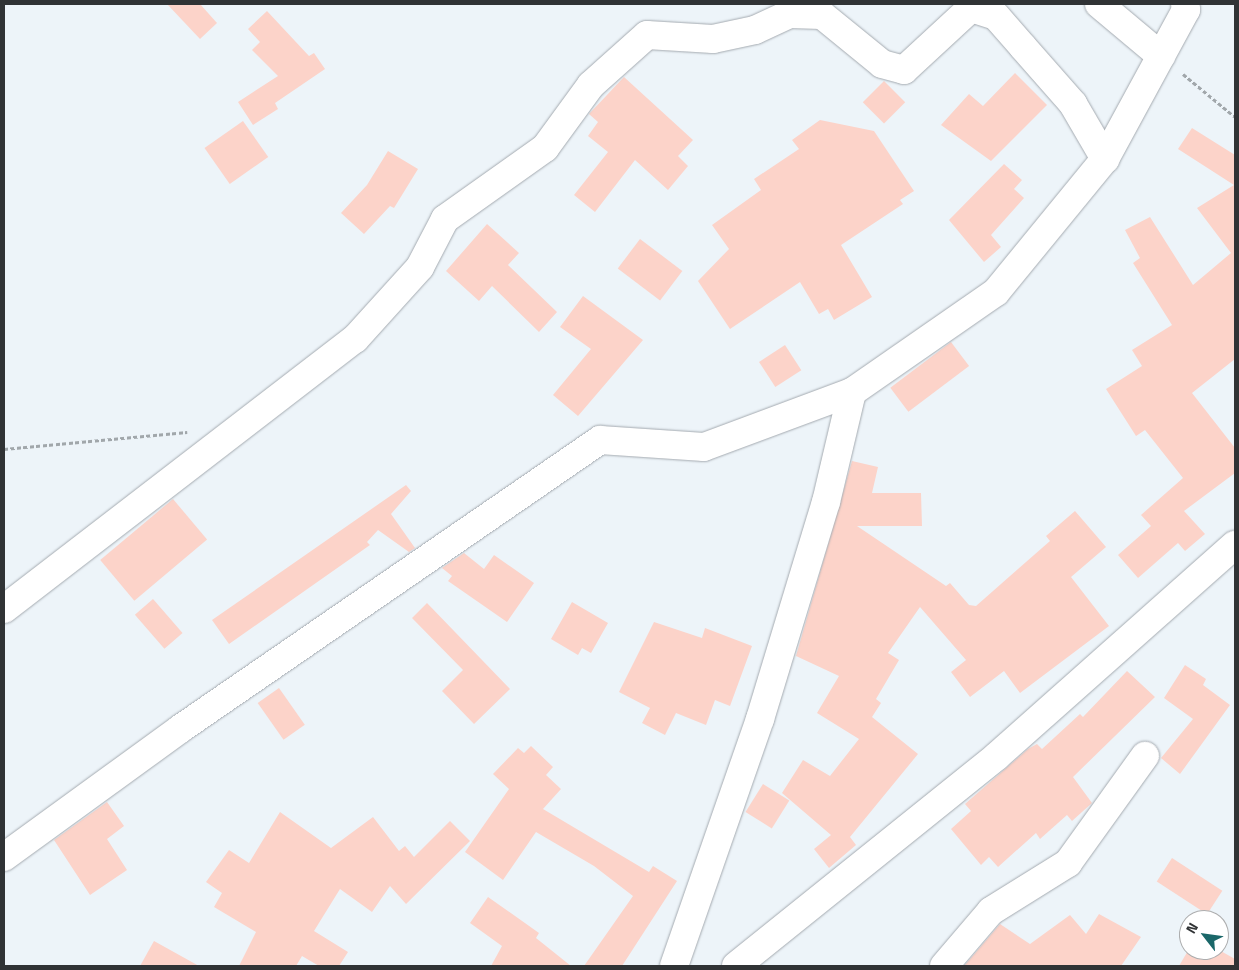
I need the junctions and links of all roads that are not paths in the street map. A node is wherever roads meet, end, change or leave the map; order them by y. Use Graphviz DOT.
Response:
graph roads {
  1 [pos="1099,4"];
  2 [pos="1185,4"];
  3 [pos="1161,56"];
  4 [pos="1105,159"];
  5 [pos="852,392"];
  6 [pos="1235,545"];
  7 [pos="4,609"];
  8 [pos="1146,756"];
  9 [pos="4,857"];
  10 [pos="674,966"];
  11 [pos="736,966"];
  12 [pos="944,966"];
  1 -- 3 [label="street"];
  2 -- 3 [label="street"];
  3 -- 4 [label="street"];
  4 -- 5 [label="street"];
  4 -- 7 [label="street"];
  5 -- 9 [label="street"];
  5 -- 10 [label="street"];
  6 -- 11 [label="street"];
  8 -- 12 [label="street"];
}
